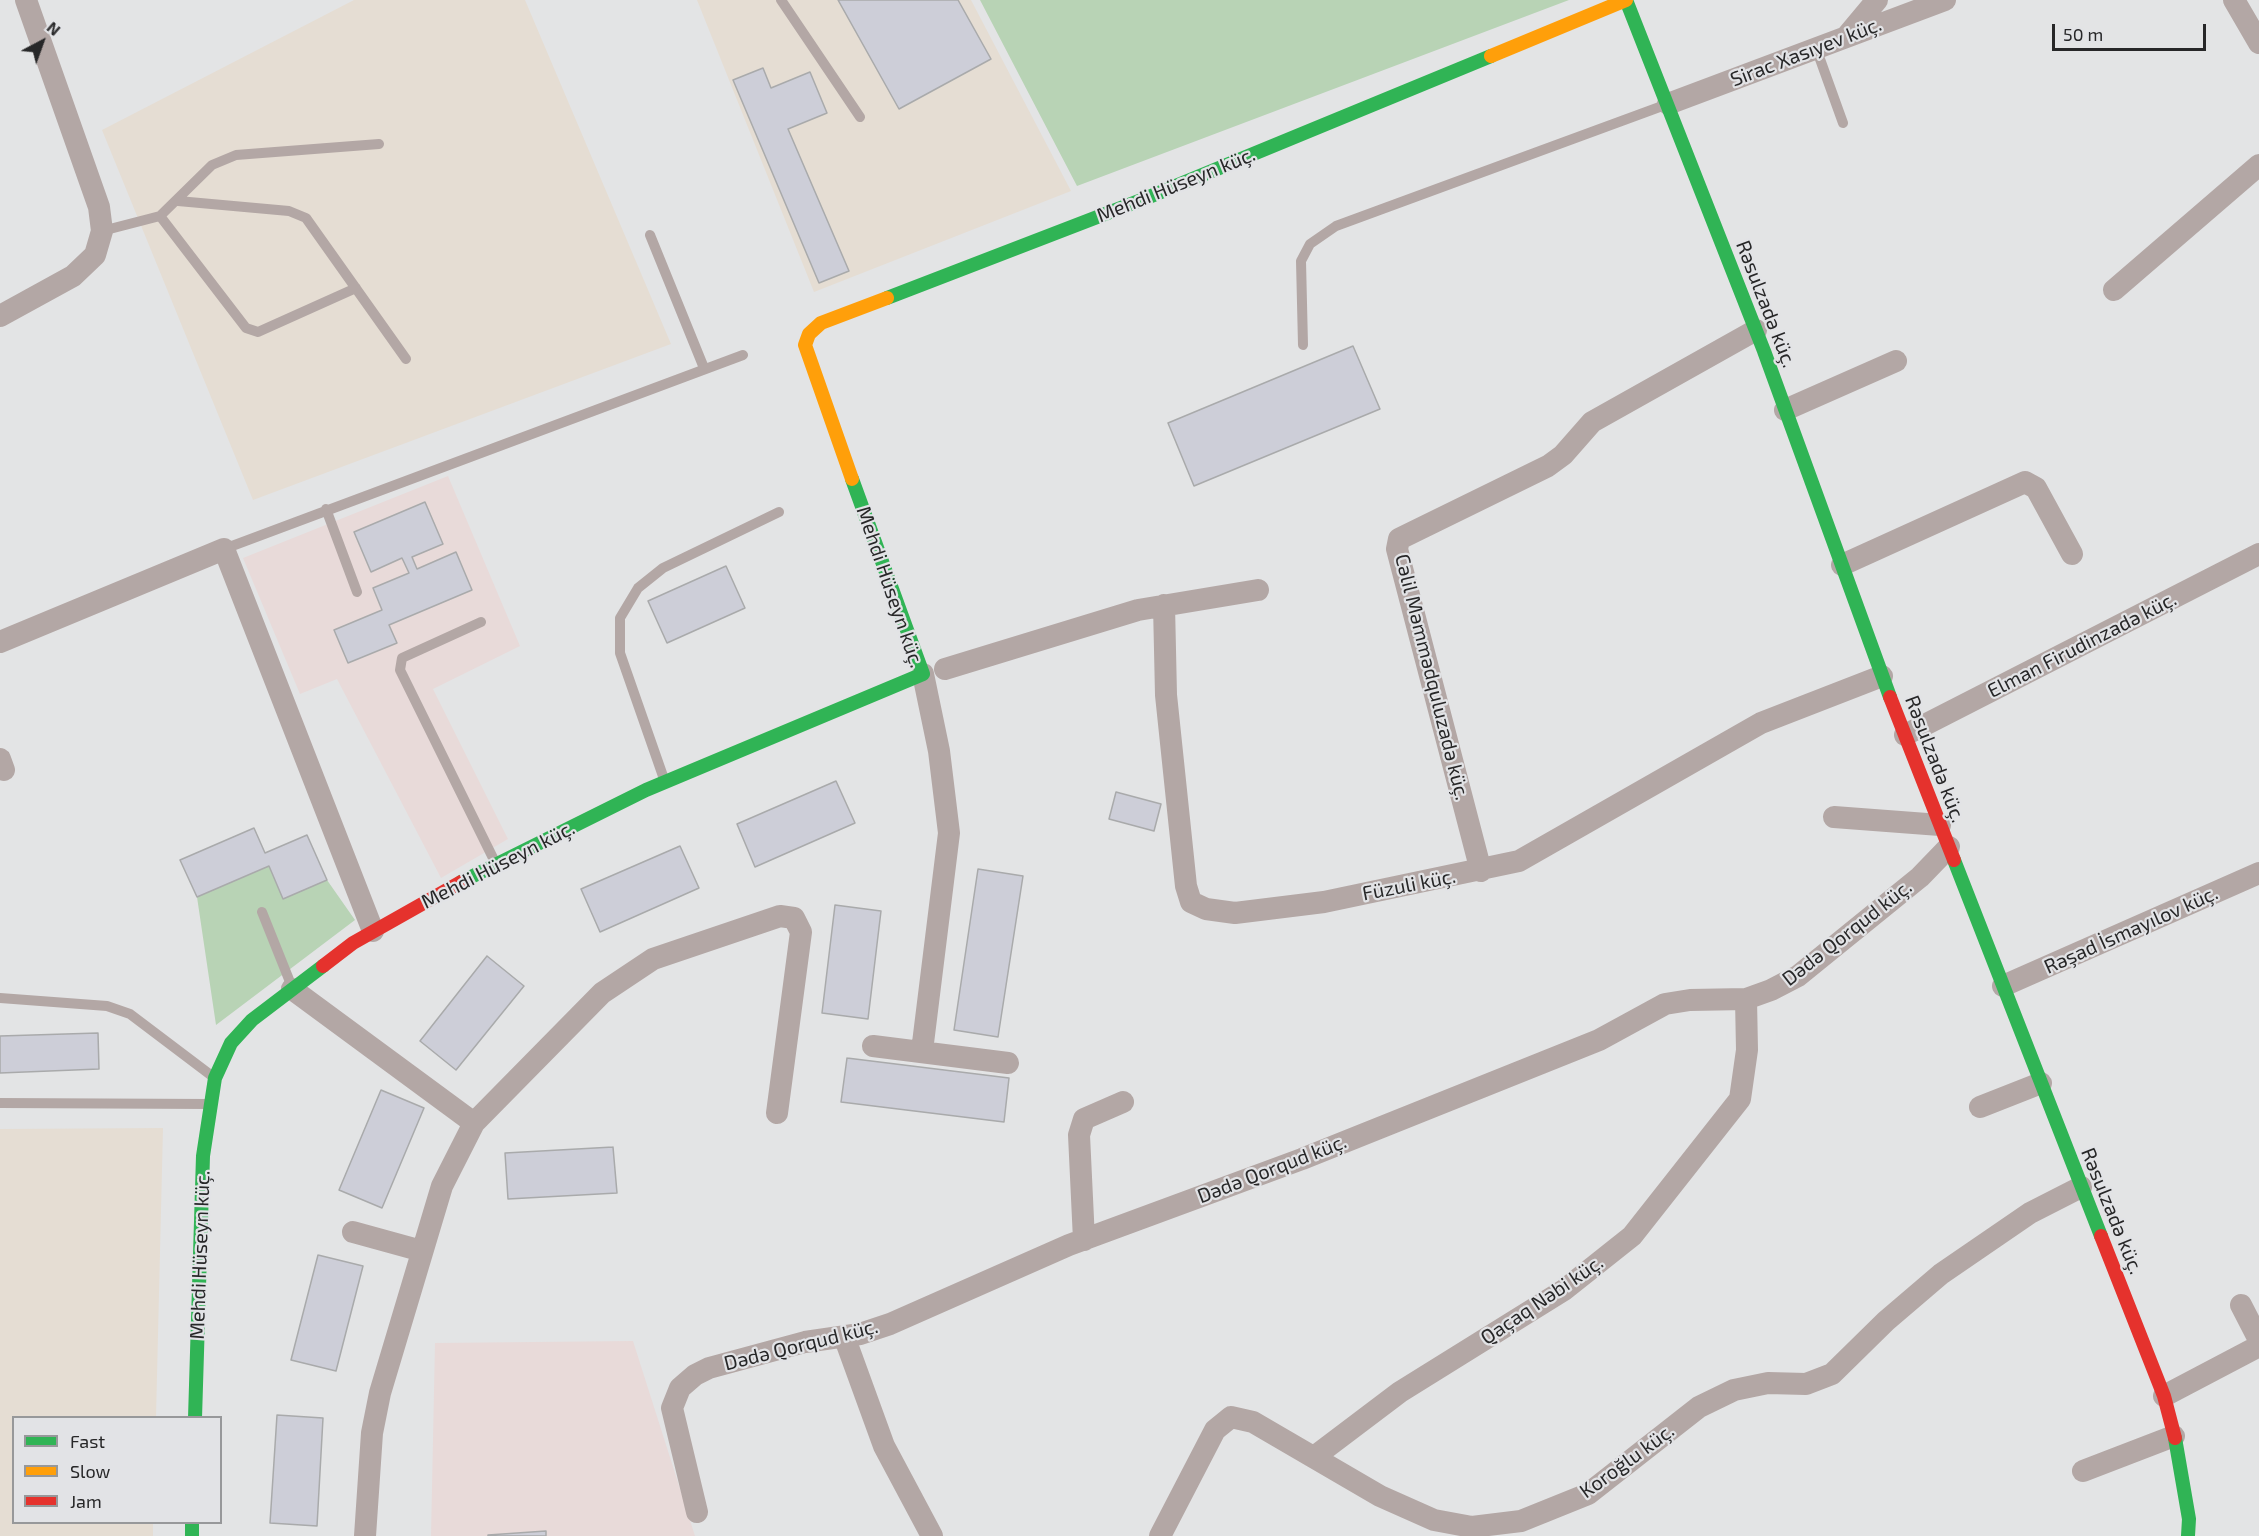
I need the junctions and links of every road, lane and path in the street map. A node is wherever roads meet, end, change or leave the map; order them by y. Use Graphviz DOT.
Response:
graph roads {
  1 [pos="26,0"];
  2 [pos="781,0"];
  3 [pos="1626,0"];
  4 [pos="1877,0"];
  5 [pos="1945,0"];
  6 [pos="2234,0"];
  7 [pos="1845,38"];
  8 [pos="2259,43"];
  9 [pos="1816,48"];
  10 [pos="1668,104"];
  11 [pos="860,117"];
  12 [pos="1843,123"];
  13 [pos="379,144"];
  14 [pos="2259,165"];
  15 [pos="178,201"];
  16 [pos="160,216"];
  17 [pos="102,231"];
  18 [pos="650,235"];
  19 [pos="356,288"];
  20 [pos="2114,290"];
  21 [pos="0,316"];
  22 [pos="1756,330"];
  23 [pos="1303,345"];
  24 [pos="743,355"];
  25 [pos="406,359"];
  26 [pos="1896,361"];
  27 [pos="704,368"];
  28 [pos="1785,410"];
  29 [pos="326,509"];
  30 [pos="779,512"];
  31 [pos="224,549"];
  32 [pos="2072,554"];
  33 [pos="2259,554"];
  34 [pos="1842,566"];
  35 [pos="1258,590"];
  36 [pos="357,592"];
  37 [pos="1164,605"];
  38 [pos="481,622"];
  39 [pos="1,639"];
  40 [pos="934,672"];
  41 [pos="1882,676"];
  42 [pos="1905,735"];
  43 [pos="666,782"];
  44 [pos="1834,817"];
  45 [pos="1940,825"];
  46 [pos="1949,847"];
  47 [pos="496,865"];
  48 [pos="1481,870"];
  49 [pos="2259,873"];
  50 [pos="262,912"];
  51 [pos="373,931"];
  52 [pos="2003,986"];
  53 [pos="292,989"];
  54 [pos="0,998"];
  55 [pos="1746,999"];
  56 [pos="873,1046"];
  57 [pos="922,1051"];
  58 [pos="1008,1064"];
  59 [pos="215,1078"];
  60 [pos="2041,1083"];
  61 [pos="1123,1102"];
  62 [pos="0,1103"];
  63 [pos="211,1104"];
  64 [pos="1980,1107"];
  65 [pos="777,1113"];
  66 [pos="474,1123"];
  67 [pos="2081,1187"];
  68 [pos="353,1232"];
  69 [pos="1084,1240"];
  70 [pos="422,1251"];
  71 [pos="2241,1305"];
  72 [pos="844,1336"];
  73 [pos="2259,1340"];
  74 [pos="2259,1346"];
  75 [pos="2164,1396"];
  76 [pos="195,1416"];
  77 [pos="2174,1436"];
  78 [pos="1314,1457"];
  79 [pos="2083,1471"];
  80 [pos="698,1512"];
  81 [pos="1429,1528"];
  82 [pos="365,1536"];
  83 [pos="932,1536"];
  84 [pos="1160,1536"];
  85 [pos="2188,1536"];
  1 -- 17 [label="street"];
  2 -- 11 [label="lane"];
  3 -- 10 [label="street, Rəsulzadə küç."];
  3 -- 40 [label="street, Mehdi Hüseyn küç."];
  4 -- 7 [label="street"];
  5 -- 7 [label="street, Sirac Xasıyev küç."];
  6 -- 8 [label="street"];
  7 -- 9 [label="street, Sirac Xasıyev küç."];
  9 -- 10 [label="street, Sirac Xasıyev küç."];
  9 -- 12 [label="lane"];
  10 -- 22 [label="street, Rəsulzadə küç."];
  10 -- 23 [label="lane"];
  13 -- 15 [label="lane"];
  14 -- 20 [label="street"];
  15 -- 16 [label="lane"];
  15 -- 19 [label="lane"];
  16 -- 17 [label="lane"];
  16 -- 19 [label="lane"];
  17 -- 21 [label="street"];
  18 -- 27 [label="lane"];
  19 -- 25 [label="lane"];
  22 -- 28 [label="street, Rəsulzadə küç."];
  22 -- 48 [label="street, Cəlil Məmmədquluzadə küç."];
  24 -- 27 [label="lane"];
  26 -- 28 [label="street"];
  27 -- 29 [label="lane"];
  28 -- 34 [label="street, Rəsulzadə küç."];
  29 -- 31 [label="lane"];
  29 -- 36 [label="lane"];
  30 -- 43 [label="lane"];
  31 -- 39 [label="street"];
  31 -- 51 [label="street"];
  32 -- 34 [label="street"];
  33 -- 42 [label="street, Elman Firudinzadə küç."];
  34 -- 41 [label="street, Rəsulzadə küç."];
  35 -- 37 [label="street"];
  37 -- 40 [label="street"];
  37 -- 48 [label="street, Füzuli küç."];
  38 -- 47 [label="lane"];
  40 -- 43 [label="street, Mehdi Hüseyn küç."];
  40 -- 57 [label="street"];
  41 -- 42 [label="street, Rəsulzadə küç."];
  41 -- 48 [label="street, Füzuli küç."];
  42 -- 45 [label="street, Rəsulzadə küç."];
  43 -- 47 [label="street, Mehdi Hüseyn küç."];
  44 -- 45 [label="street"];
  45 -- 46 [label="street, Rəsulzadə küç."];
  46 -- 52 [label="street, Rəsulzadə küç."];
  46 -- 55 [label="street, Dədə Qorqud küç."];
  47 -- 51 [label="street, Mehdi Hüseyn küç."];
  49 -- 52 [label="street, Rəşad İsmayılov küç."];
  50 -- 53 [label="lane"];
  51 -- 53 [label="street, Mehdi Hüseyn küç."];
  52 -- 60 [label="street, Rəsulzadə küç."];
  53 -- 59 [label="street, Mehdi Hüseyn küç."];
  53 -- 66 [label="street"];
  54 -- 59 [label="lane"];
  55 -- 69 [label="street, Dədə Qorqud küç."];
  55 -- 78 [label="street, Qaçaq Nəbi küç."];
  56 -- 57 [label="street"];
  57 -- 58 [label="street"];
  59 -- 63 [label="street, Mehdi Hüseyn küç."];
  60 -- 64 [label="street"];
  60 -- 67 [label="street, Rəsulzadə küç."];
  61 -- 69 [label="street"];
  62 -- 63 [label="lane"];
  63 -- 76 [label="street, Mehdi Hüseyn küç."];
  65 -- 66 [label="street"];
  66 -- 70 [label="street"];
  67 -- 75 [label="street, Rəsulzadə küç."];
  67 -- 81 [label="street, Koroğlu küç."];
  68 -- 70 [label="street"];
  69 -- 72 [label="street, Dədə Qorqud küç."];
  70 -- 82 [label="street"];
  71 -- 73 [label="street"];
  72 -- 80 [label="street, Dədə Qorqud küç."];
  72 -- 83 [label="street"];
  74 -- 75 [label="street"];
  75 -- 77 [label="street, Rəsulzadə küç."];
  77 -- 79 [label="street"];
  77 -- 85 [label="street, Rəsulzadə küç."];
  78 -- 81 [label="street, Koroğlu küç."];
  78 -- 84 [label="street, Koroğlu küç."];
}
